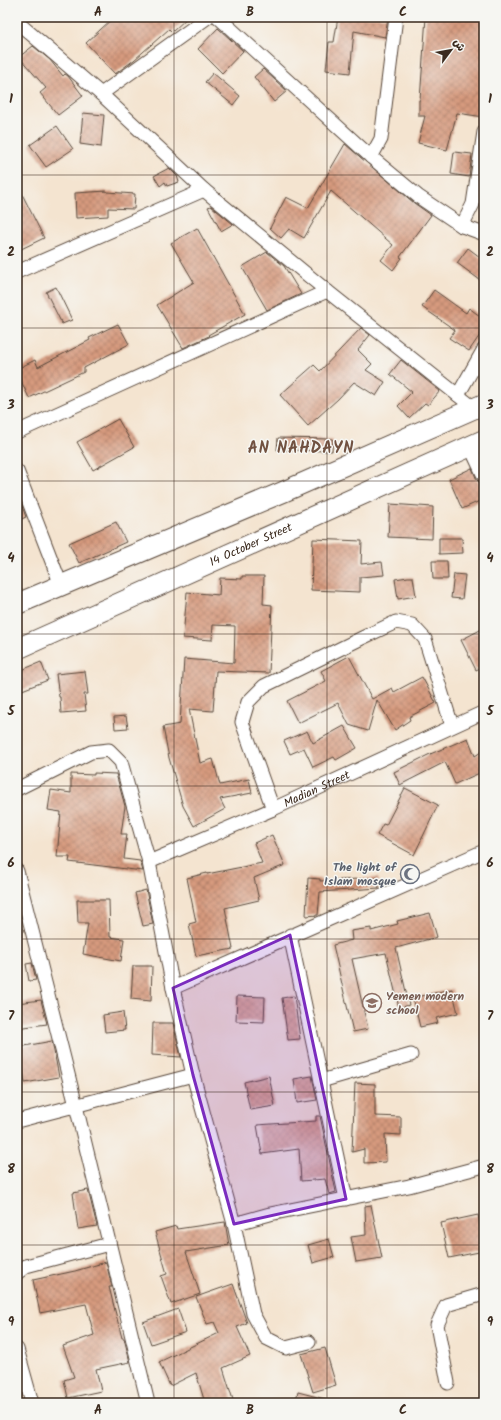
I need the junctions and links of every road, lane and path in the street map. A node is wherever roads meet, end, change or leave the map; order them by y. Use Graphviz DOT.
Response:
graph roads {
  1 [pos="208,17"];
  2 [pos="218,17"];
  3 [pos="396,17"];
  4 [pos="17,22"];
  5 [pos="101,94"];
  6 [pos="484,132"];
  7 [pos="371,157"];
  8 [pos="204,190"];
  9 [pos="462,226"];
  10 [pos="484,234"];
  11 [pos="17,272"];
  12 [pos="327,291"];
  13 [pos="484,349"];
  14 [pos="458,395"];
  15 [pos="479,406"];
  16 [pos="17,432"];
  17 [pos="477,443"];
  18 [pos="17,471"];
  19 [pos="484,476"];
  20 [pos="61,585"];
  21 [pos="17,604"];
  22 [pos="17,649"];
  23 [pos="484,712"];
  24 [pos="452,726"];
  25 [pos="17,789"];
  26 [pos="273,809"];
  27 [pos="484,851"];
  28 [pos="149,862"];
  29 [pos="17,870"];
  30 [pos="290,935"];
  31 [pos="173,988"];
  32 [pos="411,1055"];
  33 [pos="193,1075"];
  34 [pos="321,1081"];
  35 [pos="76,1106"];
  36 [pos="17,1121"];
  37 [pos="484,1166"];
  38 [pos="346,1199"];
  39 [pos="234,1224"];
  40 [pos="109,1244"];
  41 [pos="17,1273"];
  42 [pos="484,1294"];
  43 [pos="309,1342"];
  44 [pos="17,1349"];
  45 [pos="448,1383"];
  46 [pos="32,1403"];
  47 [pos="148,1403"];
  1 -- 5 [label="street"];
  2 -- 7 [label="street"];
  3 -- 7 [label="street"];
  4 -- 5 [label="street"];
  5 -- 8 [label="street"];
  6 -- 9 [label="street"];
  7 -- 9 [label="street"];
  8 -- 11 [label="street"];
  8 -- 12 [label="street"];
  9 -- 10 [label="street"];
  12 -- 14 [label="street"];
  12 -- 16 [label="street"];
  13 -- 14 [label="street"];
  14 -- 15 [label="street"];
  15 -- 20 [label="main road"];
  17 -- 19 [label="street"];
  17 -- 22 [label="main road, 14 October Street"];
  18 -- 20 [label="street"];
  20 -- 21 [label="main road"];
  23 -- 24 [label="street, Madian Street"];
  24 -- 26 [label="street, Madian Street"];
  24 -- 26 [label="street"];
  25 -- 28 [label="street"];
  26 -- 28 [label="street, Madian Street"];
  27 -- 30 [label="street"];
  28 -- 31 [label="street"];
  29 -- 35 [label="street"];
  30 -- 31 [label="street"];
  30 -- 34 [label="street"];
  31 -- 33 [label="street"];
  32 -- 34 [label="street"];
  33 -- 35 [label="street"];
  33 -- 39 [label="street"];
  34 -- 38 [label="street"];
  35 -- 36 [label="street"];
  35 -- 40 [label="street"];
  37 -- 38 [label="street"];
  38 -- 39 [label="street"];
  39 -- 43 [label="street"];
  40 -- 41 [label="street"];
  40 -- 47 [label="street"];
  42 -- 45 [label="street"];
  44 -- 46 [label="street"];
}
